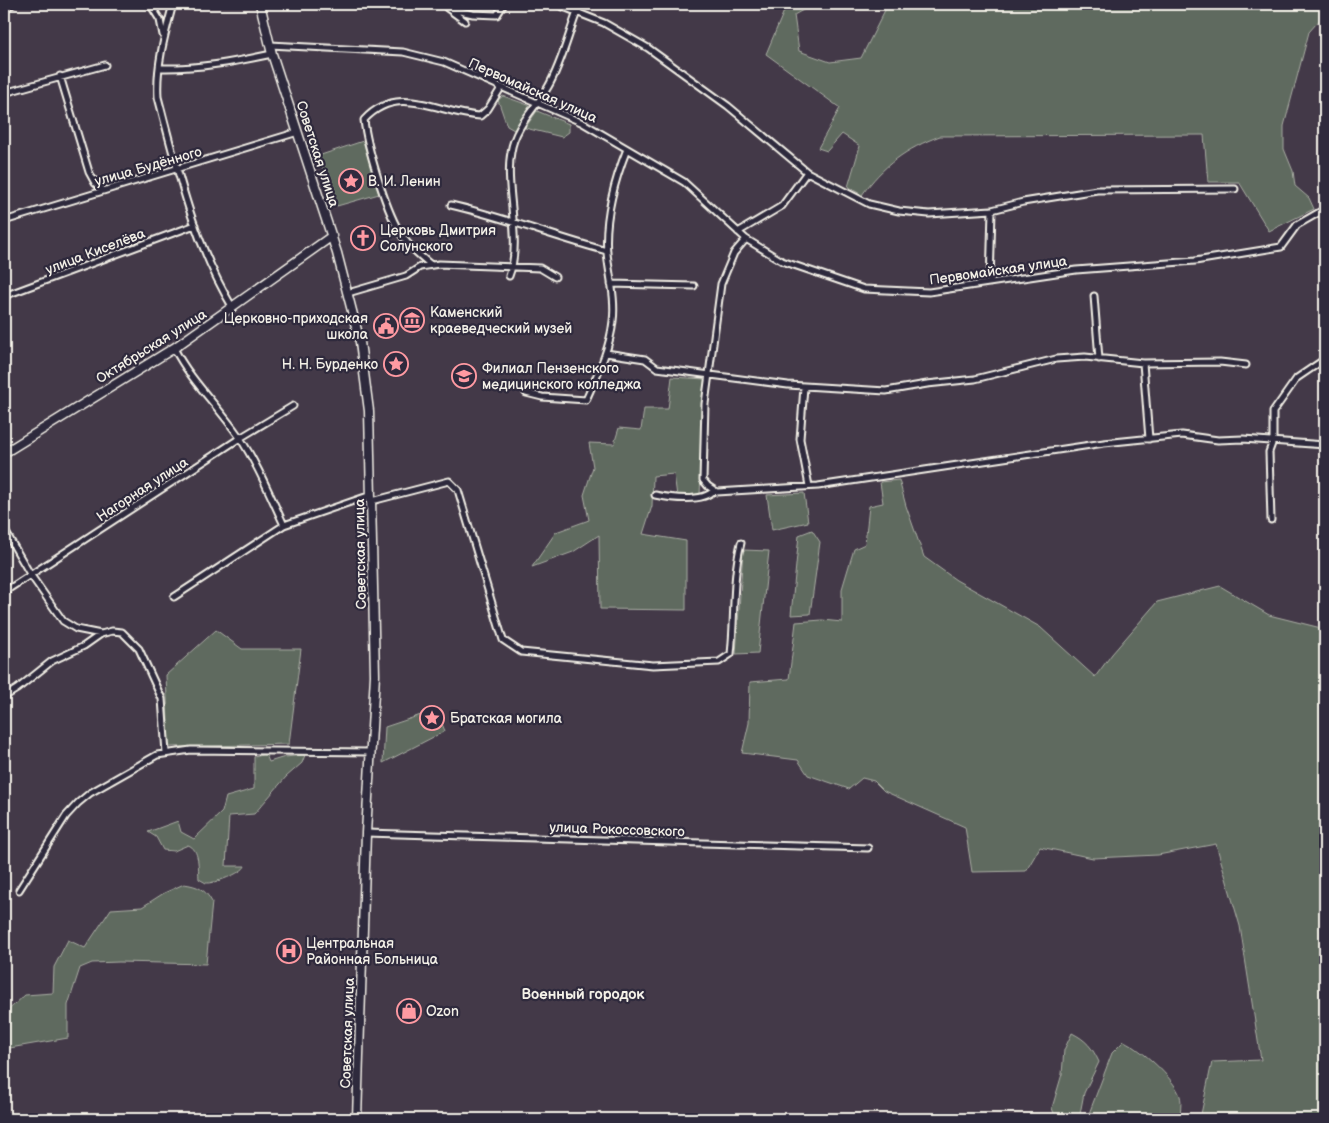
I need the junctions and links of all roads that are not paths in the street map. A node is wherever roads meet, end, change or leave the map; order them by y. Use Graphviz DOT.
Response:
graph roads {
  1 [pos="12,4"];
  2 [pos="150,4"];
  3 [pos="173,4"];
  4 [pos="260,4"];
  5 [pos="504,4"];
  6 [pos="556,4"];
  7 [pos="583,4"];
  8 [pos="4,10"];
  9 [pos="577,12"];
  10 [pos="465,21"];
  11 [pos="164,38"];
  12 [pos="270,45"];
  13 [pos="272,54"];
  14 [pos="105,65"];
  15 [pos="159,68"];
  16 [pos="60,76"];
  17 [pos="501,88"];
  18 [pos="4,93"];
  19 [pos="536,103"];
  20 [pos="298,132"];
  21 [pos="627,149"];
  22 [pos="177,169"];
  23 [pos="808,172"];
  24 [pos="1234,189"];
  25 [pos="103,190"];
  26 [pos="451,205"];
  27 [pos="1325,209"];
  28 [pos="992,210"];
  29 [pos="4,221"];
  30 [pos="513,222"];
  31 [pos="195,225"];
  32 [pos="738,232"];
  33 [pos="332,236"];
  34 [pos="746,239"];
  35 [pos="607,251"];
  36 [pos="431,265"];
  37 [pos="512,268"];
  38 [pos="509,276"];
  39 [pos="555,277"];
  40 [pos="990,283"];
  41 [pos="610,284"];
  42 [pos="694,286"];
  43 [pos="348,293"];
  44 [pos="4,296"];
  45 [pos="1094,296"];
  46 [pos="234,308"];
  47 [pos="174,348"];
  48 [pos="606,353"];
  49 [pos="1099,359"];
  50 [pos="1325,359"];
  51 [pos="1143,363"];
  52 [pos="1246,365"];
  53 [pos="709,374"];
  54 [pos="804,387"];
  55 [pos="526,393"];
  56 [pos="293,406"];
  57 [pos="240,438"];
  58 [pos="1149,439"];
  59 [pos="1273,441"];
  60 [pos="1325,445"];
  61 [pos="4,453"];
  62 [pos="809,486"];
  63 [pos="714,490"];
  64 [pos="655,495"];
  65 [pos="372,498"];
  66 [pos="1271,520"];
  67 [pos="284,525"];
  68 [pos="4,529"];
  69 [pos="741,543"];
  70 [pos="30,574"];
  71 [pos="4,592"];
  72 [pos="174,597"];
  73 [pos="100,634"];
  74 [pos="4,697"];
  75 [pos="371,752"];
  76 [pos="166,753"];
  77 [pos="366,833"];
  78 [pos="868,848"];
  79 [pos="19,890"];
  80 [pos="357,1119"];
  1 -- 8 [label="street"];
  2 -- 11 [label="street"];
  3 -- 11 [label="street"];
  4 -- 12 [label="main road, Советская улица"];
  5 -- 10 [label="street"];
  6 -- 9 [label="street"];
  7 -- 9 [label="street"];
  9 -- 19 [label="street"];
  9 -- 23 [label="street"];
  11 -- 15 [label="street"];
  12 -- 13 [label="main road, Советская улица"];
  12 -- 17 [label="street, Первомайская улица"];
  13 -- 15 [label="street"];
  13 -- 20 [label="main road, Советская улица"];
  14 -- 16 [label="street"];
  15 -- 22 [label="street"];
  16 -- 18 [label="street"];
  16 -- 25 [label="street"];
  17 -- 19 [label="street, Первомайская улица"];
  17 -- 36 [label="street"];
  19 -- 21 [label="street, Первомайская улица"];
  19 -- 30 [label="street"];
  20 -- 22 [label="street, улица Будённого"];
  20 -- 33 [label="main road, Советская улица"];
  21 -- 32 [label="street, Первомайская улица"];
  21 -- 35 [label="street"];
  22 -- 25 [label="street, улица Будённого"];
  22 -- 31 [label="street"];
  23 -- 28 [label="street"];
  23 -- 32 [label="street"];
  24 -- 28 [label="street"];
  25 -- 29 [label="street, улица Будённого"];
  26 -- 30 [label="street"];
  27 -- 40 [label="street, Первомайская улица"];
  28 -- 40 [label="street"];
  30 -- 35 [label="street"];
  30 -- 37 [label="street"];
  31 -- 44 [label="street, улица Киселёва"];
  31 -- 46 [label="street"];
  32 -- 34 [label="street, Первомайская улица"];
  33 -- 43 [label="main road, Советская улица"];
  33 -- 46 [label="main road, Октябрьская улица"];
  34 -- 40 [label="street, Первомайская улица"];
  34 -- 53 [label="street"];
  35 -- 41 [label="street"];
  36 -- 37 [label="street"];
  36 -- 43 [label="street"];
  37 -- 38 [label="street"];
  37 -- 39 [label="street"];
  41 -- 42 [label="street"];
  41 -- 48 [label="street"];
  43 -- 65 [label="main road, Советская улица"];
  45 -- 49 [label="street"];
  46 -- 47 [label="main road, Октябрьская улица"];
  47 -- 57 [label="street"];
  47 -- 61 [label="main road, Октябрьская улица"];
  48 -- 53 [label="street"];
  48 -- 55 [label="street"];
  49 -- 51 [label="street"];
  49 -- 54 [label="street"];
  50 -- 59 [label="street"];
  51 -- 52 [label="street"];
  51 -- 58 [label="street"];
  53 -- 54 [label="street"];
  53 -- 63 [label="street"];
  54 -- 62 [label="street"];
  56 -- 57 [label="street, Нагорная улица"];
  57 -- 67 [label="street"];
  57 -- 70 [label="street, Нагорная улица"];
  58 -- 59 [label="street"];
  58 -- 62 [label="street"];
  59 -- 60 [label="street"];
  59 -- 66 [label="street"];
  62 -- 63 [label="street"];
  63 -- 64 [label="street"];
  65 -- 67 [label="street"];
  65 -- 69 [label="street"];
  65 -- 75 [label="main road, Советская улица"];
  67 -- 72 [label="street"];
  68 -- 70 [label="street"];
  70 -- 71 [label="street, Нагорная улица"];
  70 -- 73 [label="street"];
  73 -- 74 [label="street"];
  73 -- 76 [label="street"];
  75 -- 76 [label="street"];
  75 -- 77 [label="main road, Советская улица"];
  76 -- 79 [label="street"];
  77 -- 78 [label="street, улица Рокоссовского"];
  77 -- 80 [label="main road, Советская улица"];
}
